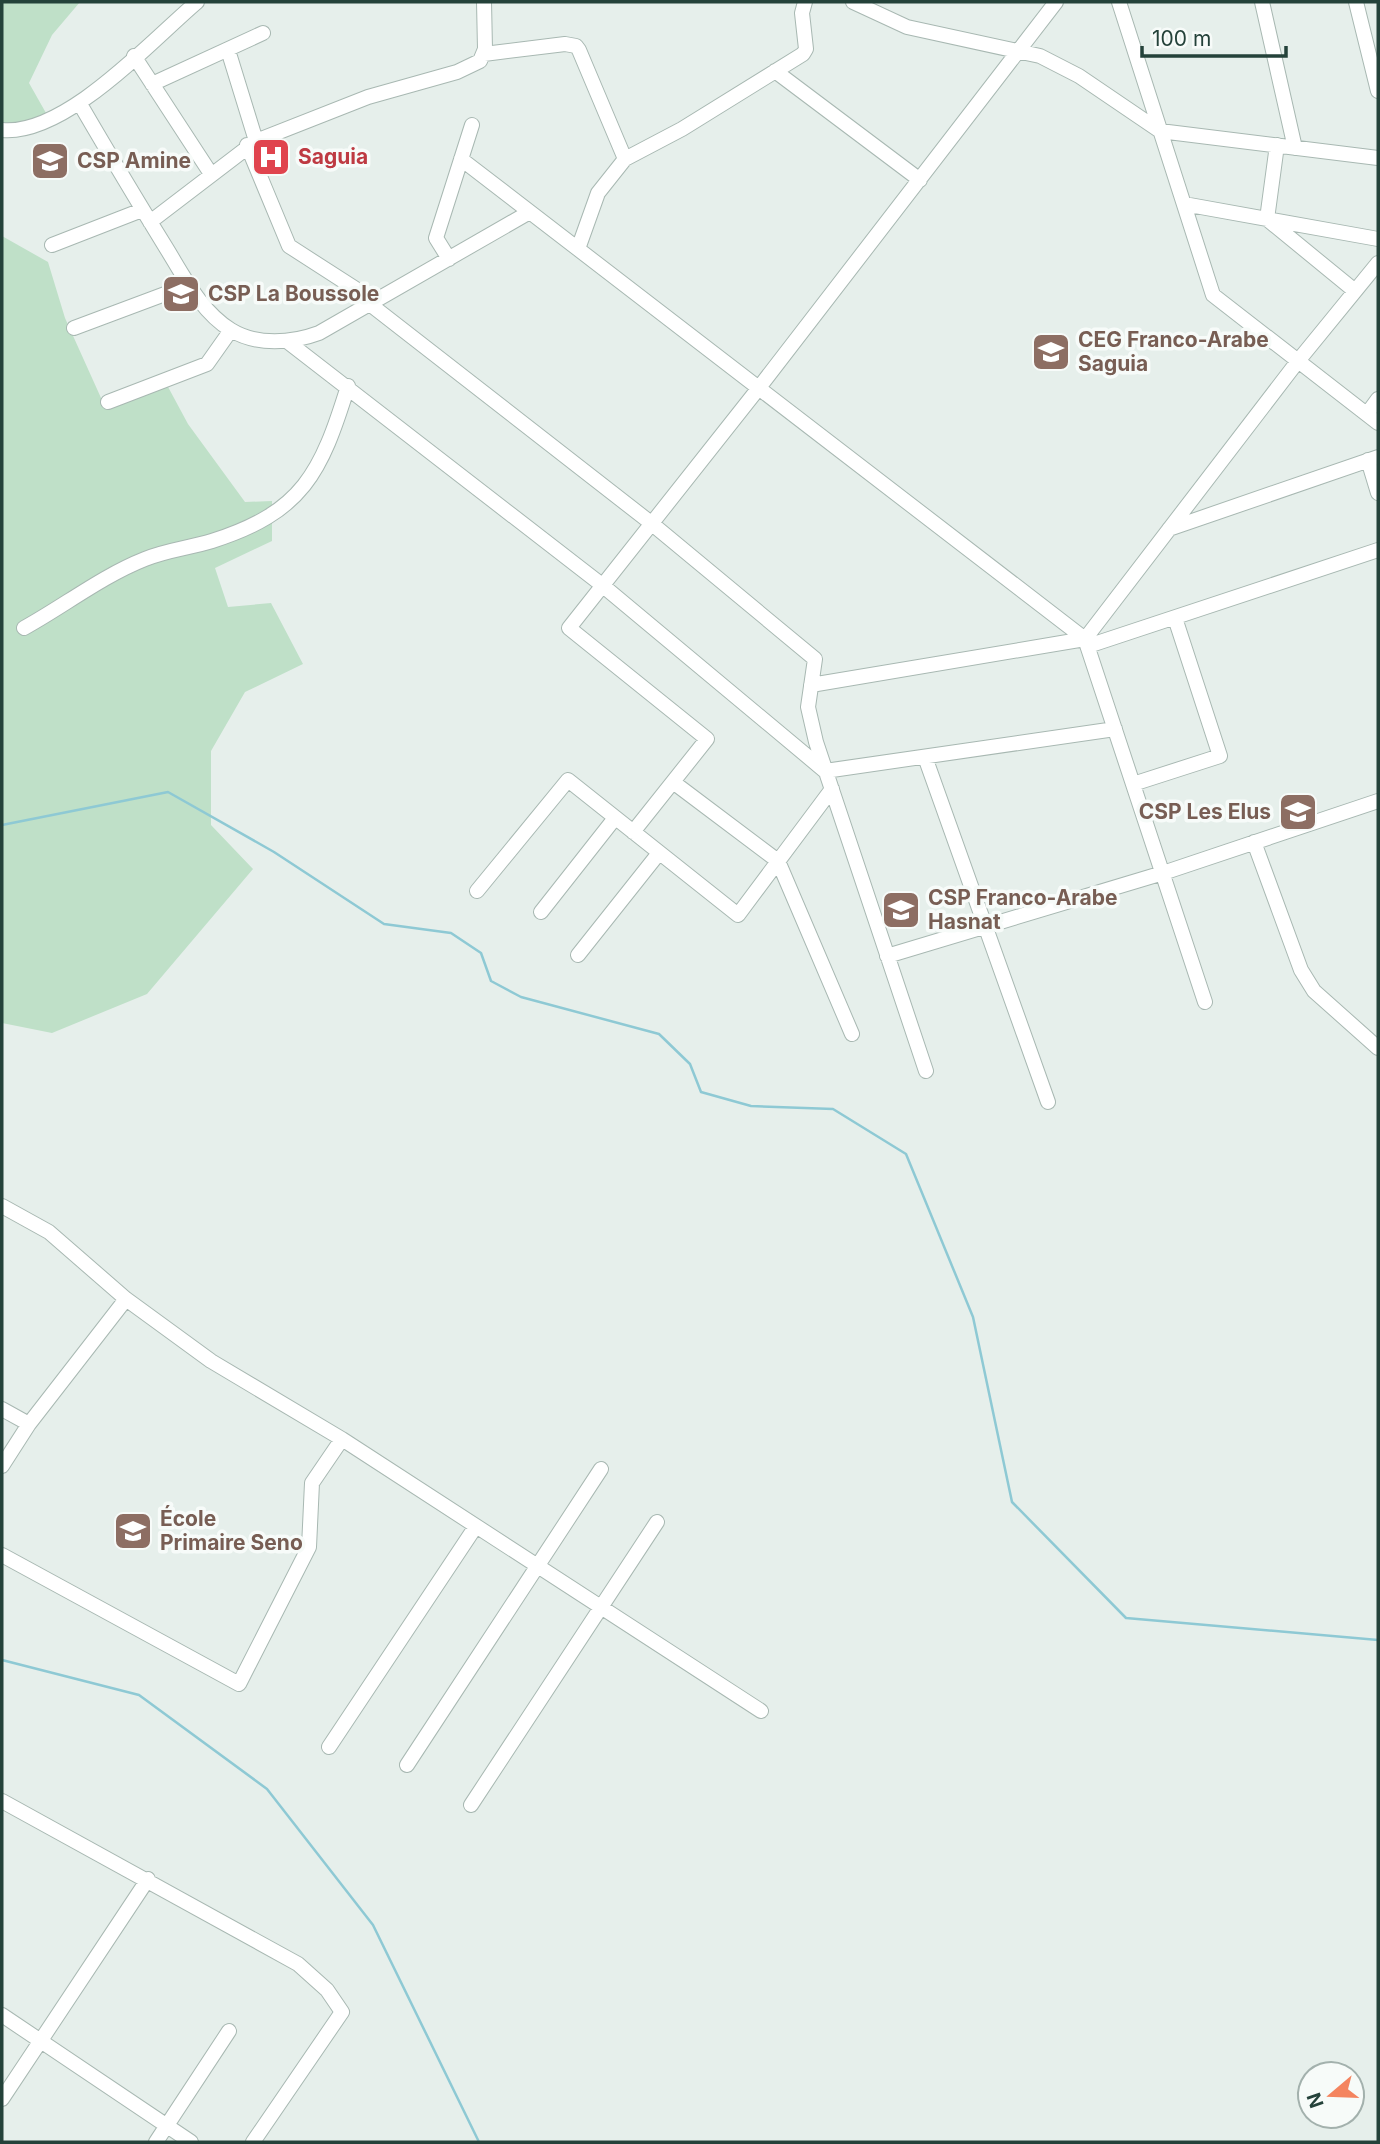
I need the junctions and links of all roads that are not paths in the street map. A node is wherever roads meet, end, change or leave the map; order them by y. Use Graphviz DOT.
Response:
graph roads {
  1 [pos="197,2"];
  2 [pos="484,2"];
  3 [pos="805,2"];
  4 [pos="853,2"];
  5 [pos="1056,2"];
  6 [pos="1119,2"];
  7 [pos="1262,2"];
  8 [pos="1356,2"];
  9 [pos="263,33"];
  10 [pos="228,50"];
  11 [pos="1020,50"];
  12 [pos="484,54"];
  13 [pos="134,56"];
  14 [pos="775,71"];
  15 [pos="152,84"];
  16 [pos="1378,91"];
  17 [pos="80,104"];
  18 [pos="472,125"];
  19 [pos="2,130"];
  20 [pos="1160,131"];
  21 [pos="251,143"];
  22 [pos="1277,145"];
  23 [pos="1295,148"];
  24 [pos="1378,158"];
  25 [pos="461,159"];
  26 [pos="625,159"];
  27 [pos="211,174"];
  28 [pos="920,180"];
  29 [pos="1184,204"];
  30 [pos="527,213"];
  31 [pos="146,216"];
  32 [pos="1267,219"];
  33 [pos="1378,239"];
  34 [pos="52,245"];
  35 [pos="578,249"];
  36 [pos="449,259"];
  37 [pos="1378,263"];
  38 [pos="189,285"];
  39 [pos="1355,291"];
  40 [pos="374,304"];
  41 [pos="74,328"];
  42 [pos="231,330"];
  43 [pos="288,342"];
  44 [pos="1298,361"];
  45 [pos="348,386"];
  46 [pos="758,390"];
  47 [pos="1378,399"];
  48 [pos="108,402"];
  49 [pos="1373,418"];
  50 [pos="1373,459"];
  51 [pos="1378,493"];
  52 [pos="651,523"];
  53 [pos="1169,529"];
  54 [pos="1378,550"];
  55 [pos="602,585"];
  56 [pos="1175,618"];
  57 [pos="24,628"];
  58 [pos="1086,643"];
  59 [pos="811,685"];
  60 [pos="1115,729"];
  61 [pos="925,757"];
  62 [pos="825,771"];
  63 [pos="673,782"];
  64 [pos="1133,784"];
  65 [pos="832,789"];
  66 [pos="1378,801"];
  67 [pos="615,818"];
  68 [pos="633,832"];
  69 [pos="1254,842"];
  70 [pos="659,853"];
  71 [pos="778,861"];
  72 [pos="1163,873"];
  73 [pos="477,891"];
  74 [pos="541,912"];
  75 [pos="986,926"];
  76 [pos="578,956"];
  77 [pos="887,956"];
  78 [pos="1205,1002"];
  79 [pos="852,1034"];
  80 [pos="1378,1048"];
  81 [pos="926,1071"];
  82 [pos="1048,1102"];
  83 [pos="2,1206"];
  84 [pos="126,1298"];
  85 [pos="2,1409"];
  86 [pos="29,1424"];
  87 [pos="342,1439"];
  88 [pos="2,1466"];
  89 [pos="601,1469"];
  90 [pos="657,1522"];
  91 [pos="476,1526"];
  92 [pos="2,1555"];
  93 [pos="537,1566"];
  94 [pos="601,1607"];
  95 [pos="761,1711"];
  96 [pos="329,1747"];
  97 [pos="407,1765"];
  98 [pos="2,1801"];
  99 [pos="471,1805"];
  100 [pos="148,1879"];
  101 [pos="2,2015"];
  102 [pos="229,2031"];
  103 [pos="40,2040"];
  104 [pos="2,2099"];
  105 [pos="166,2126"];
  106 [pos="156,2142"];
  107 [pos="191,2142"];
  108 [pos="253,2142"];
  1 -- 13 [label="street"];
  2 -- 12 [label="street"];
  3 -- 14 [label="street"];
  4 -- 11 [label="street"];
  5 -- 11 [label="street"];
  6 -- 20 [label="street"];
  7 -- 23 [label="street"];
  8 -- 16 [label="street"];
  9 -- 10 [label="street"];
  10 -- 15 [label="street"];
  10 -- 21 [label="street"];
  11 -- 20 [label="street"];
  11 -- 28 [label="street"];
  12 -- 21 [label="street"];
  12 -- 26 [label="street"];
  13 -- 15 [label="street"];
  13 -- 17 [label="street"];
  14 -- 26 [label="street"];
  14 -- 28 [label="street"];
  15 -- 27 [label="street"];
  17 -- 19 [label="street"];
  17 -- 31 [label="street"];
  18 -- 25 [label="street"];
  20 -- 22 [label="street"];
  20 -- 29 [label="street"];
  21 -- 27 [label="street"];
  21 -- 40 [label="street"];
  22 -- 23 [label="street"];
  22 -- 32 [label="street"];
  23 -- 24 [label="street"];
  25 -- 30 [label="street"];
  25 -- 36 [label="street"];
  26 -- 35 [label="street"];
  27 -- 31 [label="street"];
  28 -- 46 [label="street"];
  29 -- 32 [label="street"];
  29 -- 44 [label="street"];
  30 -- 35 [label="street"];
  30 -- 36 [label="street"];
  31 -- 34 [label="street"];
  31 -- 38 [label="street"];
  32 -- 33 [label="street"];
  32 -- 39 [label="street"];
  35 -- 46 [label="street"];
  36 -- 40 [label="street"];
  37 -- 39 [label="street"];
  38 -- 41 [label="street"];
  38 -- 42 [label="street"];
  39 -- 44 [label="street"];
  40 -- 43 [label="street"];
  40 -- 52 [label="street"];
  42 -- 43 [label="street"];
  42 -- 48 [label="street"];
  43 -- 45 [label="street"];
  44 -- 49 [label="street"];
  44 -- 53 [label="street"];
  45 -- 55 [label="street"];
  45 -- 57 [label="street"];
  46 -- 52 [label="street"];
  46 -- 58 [label="street"];
  47 -- 49 [label="street"];
  50 -- 51 [label="street"];
  50 -- 53 [label="street"];
  52 -- 55 [label="street"];
  52 -- 59 [label="street"];
  53 -- 58 [label="street"];
  54 -- 56 [label="street"];
  55 -- 62 [label="street"];
  55 -- 63 [label="street"];
  56 -- 58 [label="street"];
  56 -- 64 [label="street"];
  58 -- 59 [label="street"];
  58 -- 60 [label="street"];
  59 -- 62 [label="street"];
  60 -- 61 [label="street"];
  60 -- 64 [label="street"];
  61 -- 62 [label="street"];
  61 -- 75 [label="street"];
  62 -- 65 [label="street"];
  63 -- 68 [label="street"];
  63 -- 71 [label="street"];
  64 -- 72 [label="street"];
  65 -- 71 [label="street"];
  65 -- 77 [label="street"];
  66 -- 69 [label="street"];
  67 -- 68 [label="street"];
  67 -- 73 [label="street"];
  67 -- 74 [label="street"];
  68 -- 70 [label="street"];
  69 -- 72 [label="street"];
  69 -- 80 [label="street"];
  70 -- 71 [label="street"];
  70 -- 76 [label="street"];
  71 -- 79 [label="street"];
  72 -- 75 [label="street"];
  72 -- 78 [label="street"];
  75 -- 77 [label="street"];
  75 -- 82 [label="street"];
  77 -- 81 [label="street"];
  83 -- 84 [label="street"];
  84 -- 86 [label="street"];
  84 -- 87 [label="street"];
  85 -- 86 [label="street"];
  86 -- 88 [label="street"];
  87 -- 91 [label="street"];
  87 -- 92 [label="street"];
  89 -- 93 [label="street"];
  90 -- 94 [label="street"];
  91 -- 93 [label="street"];
  91 -- 96 [label="street"];
  93 -- 94 [label="street"];
  93 -- 97 [label="street"];
  94 -- 95 [label="street"];
  94 -- 99 [label="street"];
  98 -- 100 [label="street"];
  100 -- 103 [label="street"];
  100 -- 108 [label="street"];
  101 -- 103 [label="street"];
  102 -- 105 [label="street"];
  103 -- 104 [label="street"];
  103 -- 105 [label="street"];
  105 -- 106 [label="street"];
  105 -- 107 [label="street"];
}
